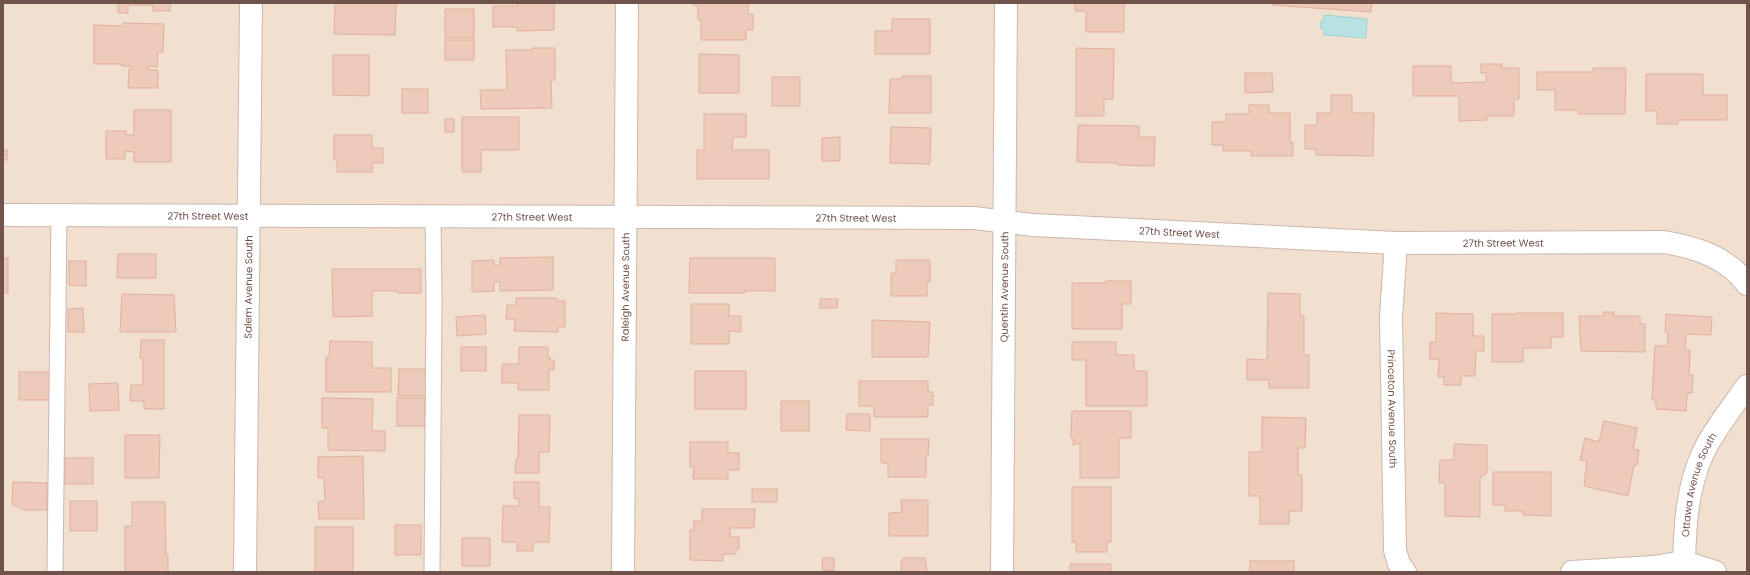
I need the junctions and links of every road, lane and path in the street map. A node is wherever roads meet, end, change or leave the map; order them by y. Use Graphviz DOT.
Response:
graph roads {
  1 [pos="251,3"];
  2 [pos="627,3"];
  3 [pos="1006,3"];
  4 [pos="3,215"];
  5 [pos="59,215"];
  6 [pos="249,216"];
  7 [pos="433,216"];
  8 [pos="626,216"];
  9 [pos="1004,222"];
  10 [pos="1396,243"];
  11 [pos="1747,284"];
  12 [pos="1747,386"];
  13 [pos="1684,562"];
  14 [pos="55,572"];
  15 [pos="245,572"];
  16 [pos="432,572"];
  17 [pos="623,572"];
  18 [pos="1002,572"];
  19 [pos="1405,572"];
  20 [pos="1572,572"];
  21 [pos="1715,572"];
  1 -- 6 [label="street, Salem Avenue South"];
  2 -- 8 [label="street, Raleigh Avenue South"];
  3 -- 9 [label="street, Quentin Avenue South"];
  4 -- 5 [label="street, 27th Street West"];
  5 -- 6 [label="street, 27th Street West"];
  5 -- 14 [label="lane"];
  6 -- 7 [label="street, 27th Street West"];
  6 -- 15 [label="street, Salem Avenue South"];
  7 -- 8 [label="street, 27th Street West"];
  7 -- 16 [label="lane"];
  8 -- 9 [label="street, 27th Street West"];
  8 -- 17 [label="street, Raleigh Avenue South"];
  9 -- 10 [label="street, 27th Street West"];
  9 -- 18 [label="street, Quentin Avenue South"];
  10 -- 11 [label="street, 27th Street West"];
  10 -- 19 [label="street, Princeton Avenue South"];
  12 -- 13 [label="street, Ottawa Avenue South"];
  13 -- 20 [label="street"];
  13 -- 21 [label="street"];
}
